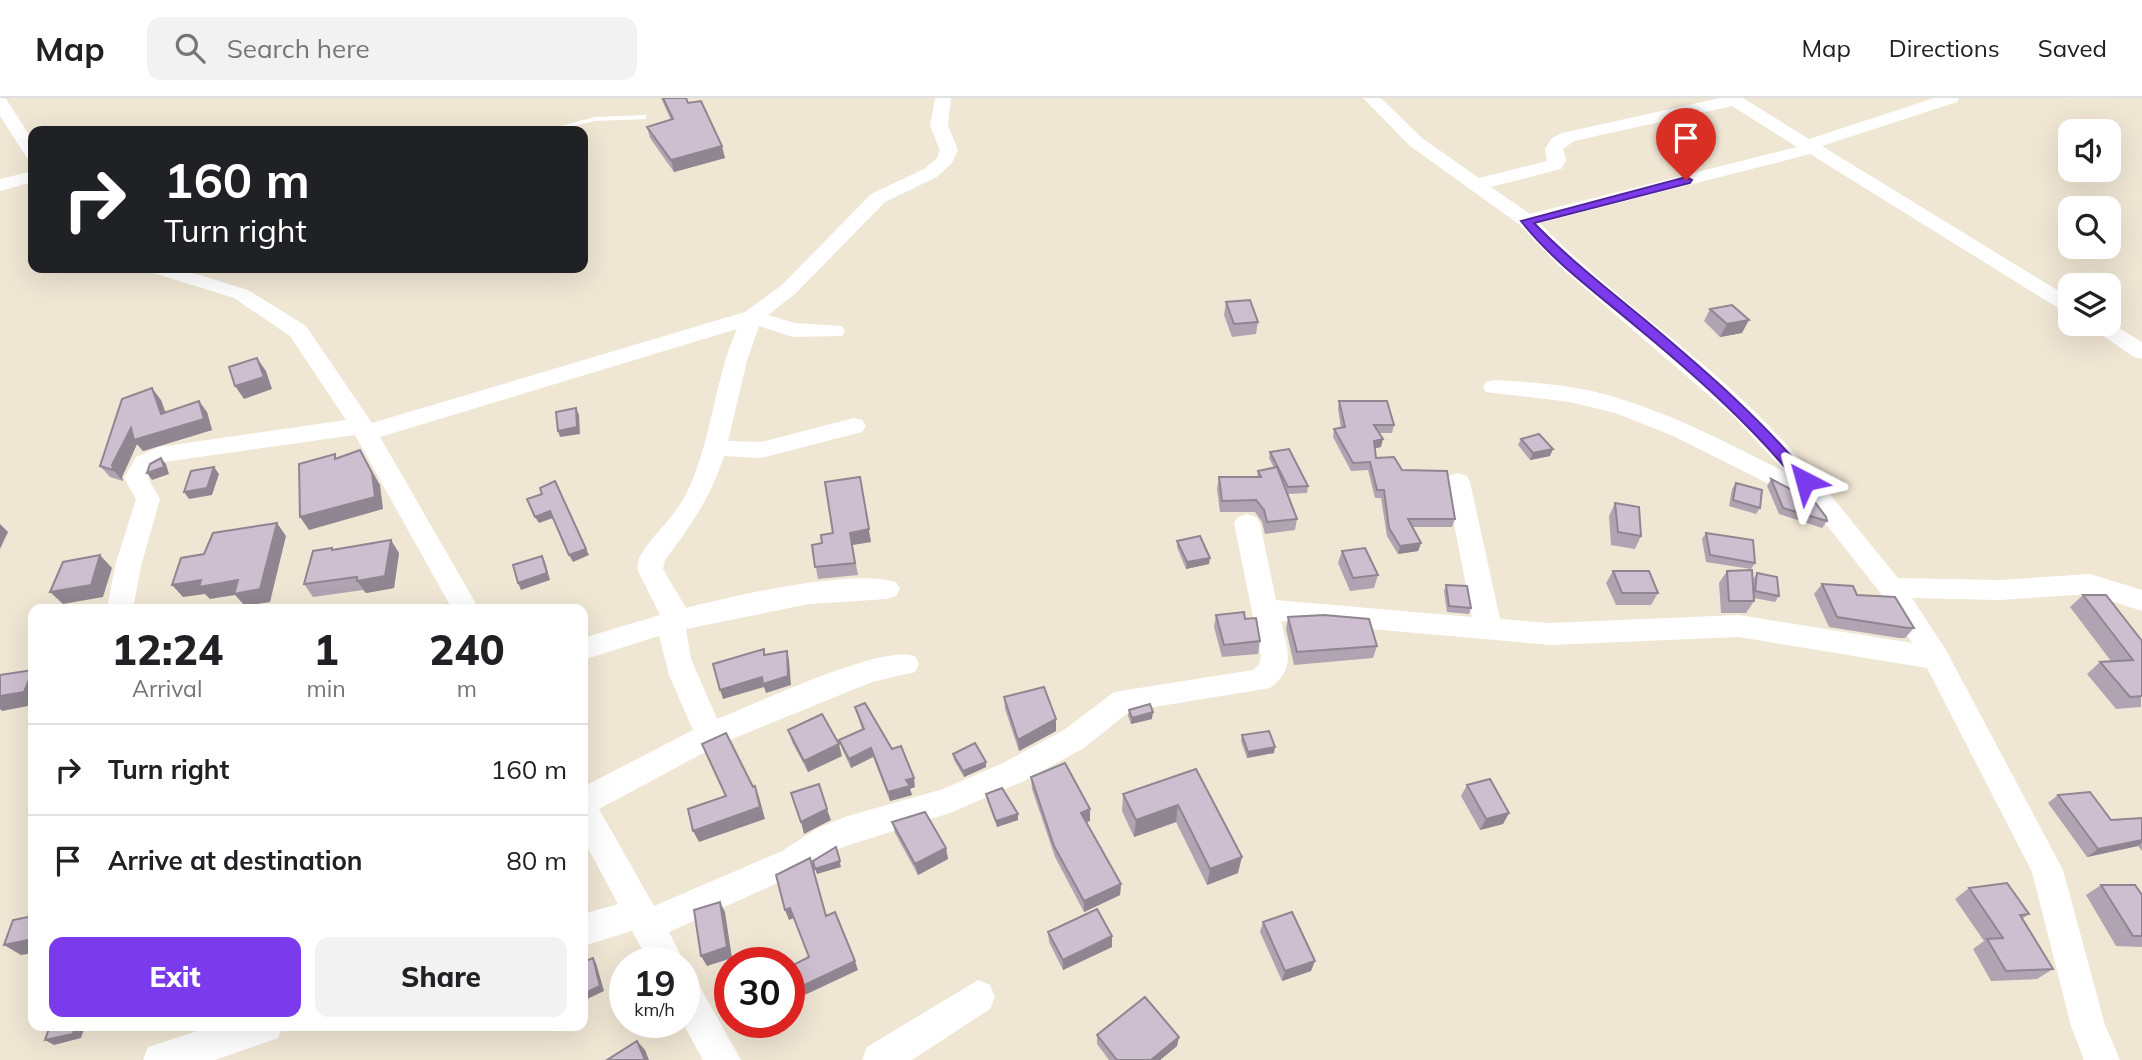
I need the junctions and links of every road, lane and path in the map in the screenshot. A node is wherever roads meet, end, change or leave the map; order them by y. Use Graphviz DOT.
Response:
graph roads {
  1 [pos="943,98"];
  2 [pos="1371,98"];
  3 [pos="1951,98"];
  4 [pos="1733,99"];
  5 [pos="0,103"];
  6 [pos="643,117"];
  7 [pos="566,126"];
  8 [pos="28,146"];
  9 [pos="1811,146"];
  10 [pos="28,178"];
  11 [pos="0,185"];
  12 [pos="1478,187"];
  13 [pos="1527,221"];
  14 [pos="173,273"];
  15 [pos="2058,300"];
  16 [pos="752,317"];
  17 [pos="834,331"];
  18 [pos="2116,336"];
  19 [pos="2142,352"];
  20 [pos="1494,387"];
  21 [pos="854,426"];
  22 [pos="364,429"];
  23 [pos="714,448"];
  24 [pos="1458,482"];
  25 [pos="1822,502"];
  26 [pos="1247,523"];
  27 [pos="1891,588"];
  28 [pos="887,589"];
  29 [pos="2142,601"];
  30 [pos="121,604"];
  31 [pos="457,604"];
  32 [pos="1265,609"];
  33 [pos="671,621"];
  34 [pos="1488,628"];
  35 [pos="588,647"];
  36 [pos="1936,659"];
  37 [pos="905,664"];
  38 [pos="710,735"];
  39 [pos="588,799"];
  40 [pos="588,819"];
  41 [pos="642,920"];
  42 [pos="588,929"];
  43 [pos="658,947"];
  44 [pos="978,997"];
  45 [pos="700,1020"];
  46 [pos="251,1031"];
  47 [pos="161,1060"];
  48 [pos="723,1060"];
  49 [pos="880,1060"];
  50 [pos="2102,1060"];
  1 -- 16 [label="street"];
  2 -- 12 [label="street"];
  3 -- 9 [label="street"];
  4 -- 9 [label="street"];
  4 -- 12 [label="street"];
  5 -- 8 [label="street"];
  6 -- 7 [label="lane"];
  9 -- 13 [label="street"];
  9 -- 15 [label="street"];
  10 -- 11 [label="street"];
  12 -- 13 [label="street"];
  13 -- 25 [label="street"];
  14 -- 22 [label="street"];
  16 -- 17 [label="street"];
  16 -- 22 [label="street"];
  16 -- 23 [label="street"];
  18 -- 19 [label="street"];
  20 -- 25 [label="street"];
  21 -- 23 [label="street"];
  22 -- 30 [label="street"];
  22 -- 31 [label="street"];
  23 -- 33 [label="street"];
  24 -- 34 [label="street"];
  25 -- 27 [label="street"];
  26 -- 32 [label="street"];
  27 -- 29 [label="street"];
  27 -- 36 [label="street"];
  28 -- 33 [label="street"];
  32 -- 34 [label="street"];
  32 -- 41 [label="street"];
  33 -- 35 [label="street"];
  33 -- 38 [label="street"];
  34 -- 36 [label="street"];
  36 -- 50 [label="street"];
  37 -- 38 [label="street"];
  38 -- 39 [label="street"];
  40 -- 41 [label="street"];
  41 -- 42 [label="street"];
  41 -- 43 [label="street"];
  44 -- 49 [label="street"];
  45 -- 48 [label="street"];
  46 -- 47 [label="street"];
}
